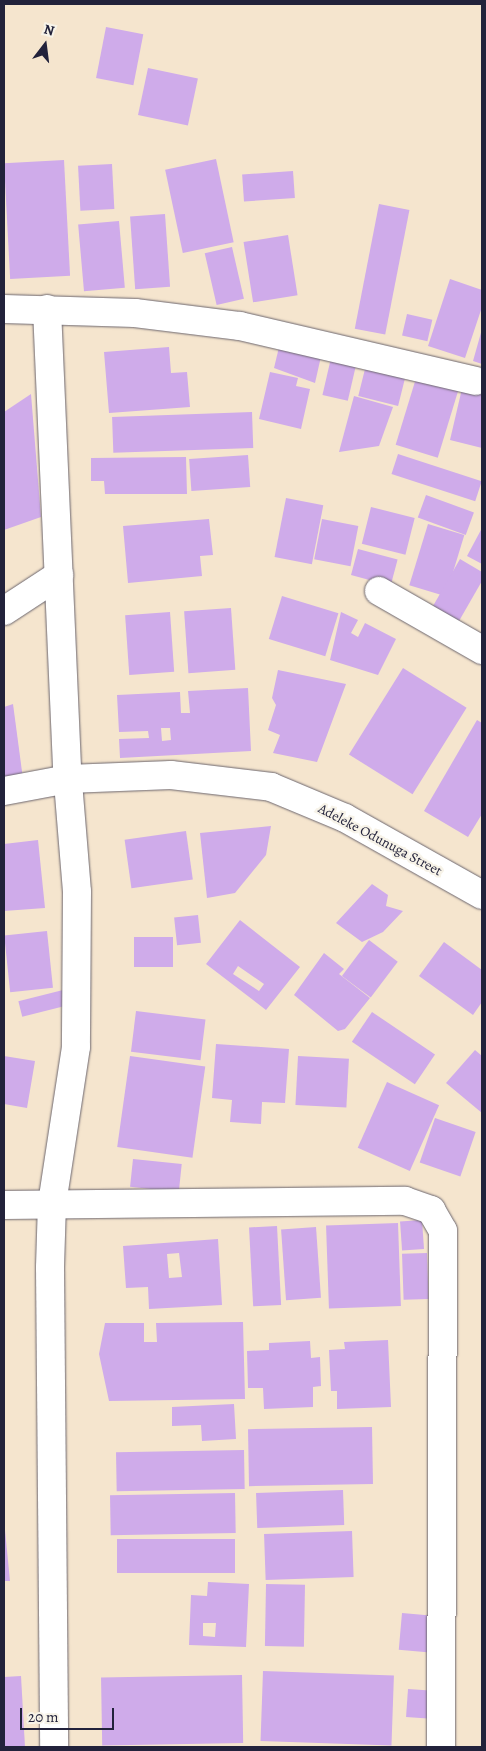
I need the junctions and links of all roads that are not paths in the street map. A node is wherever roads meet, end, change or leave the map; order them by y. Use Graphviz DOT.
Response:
graph roads {
  1 [pos="4,309"];
  2 [pos="47,309"];
  3 [pos="476,381"];
  4 [pos="59,575"];
  5 [pos="379,591"];
  6 [pos="4,611"];
  7 [pos="482,650"];
  8 [pos="68,779"];
  9 [pos="4,791"];
  10 [pos="482,895"];
  11 [pos="52,1203"];
  12 [pos="4,1205"];
  13 [pos="54,1747"];
  14 [pos="441,1747"];
  1 -- 2 [label="street"];
  2 -- 3 [label="street"];
  2 -- 4 [label="street"];
  4 -- 6 [label="street"];
  4 -- 8 [label="street"];
  5 -- 7 [label="street"];
  8 -- 9 [label="street, Adeleke Odunuga Street"];
  8 -- 10 [label="street, Adeleke Odunuga Street"];
  8 -- 11 [label="street"];
  11 -- 12 [label="street"];
  11 -- 13 [label="street"];
  11 -- 14 [label="street"];
}
